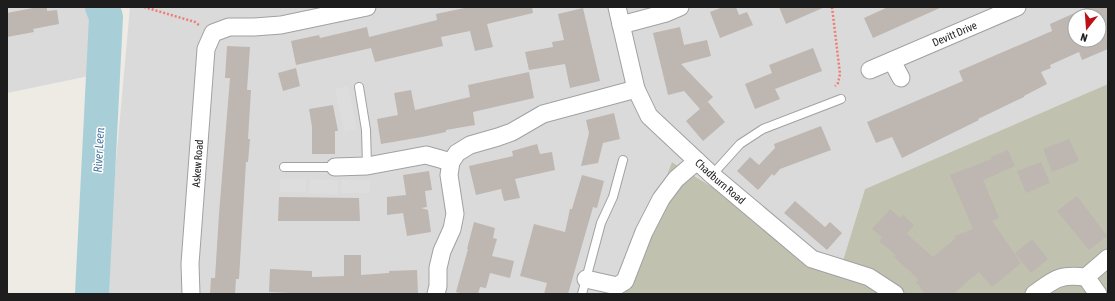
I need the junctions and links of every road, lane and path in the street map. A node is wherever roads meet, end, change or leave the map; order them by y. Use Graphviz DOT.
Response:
graph roads {
  1 [pos="144,7"];
  2 [pos="367,7"];
  3 [pos="617,7"];
  4 [pos="680,7"];
  5 [pos="832,7"];
  6 [pos="1017,7"];
  7 [pos="620,25"];
  8 [pos="213,33"];
  9 [pos="892,61"];
  10 [pos="870,70"];
  11 [pos="901,78"];
  12 [pos="359,87"];
  13 [pos="636,89"];
  14 [pos="830,91"];
  15 [pos="841,99"];
  16 [pos="623,160"];
  17 [pos="697,161"];
  18 [pos="451,162"];
  19 [pos="367,166"];
  20 [pos="284,167"];
  21 [pos="335,167"];
  22 [pos="712,175"];
  23 [pos="1108,258"];
  24 [pos="1086,277"];
  25 [pos="584,286"];
  26 [pos="191,294"];
  27 [pos="436,294"];
  28 [pos="895,294"];
  29 [pos="1034,294"];
  30 [pos="1098,294"];
  1 -- 8 [label="path"];
  2 -- 8 [label="street"];
  3 -- 7 [label="street, Chadburn Road"];
  4 -- 7 [label="street"];
  5 -- 14 [label="path"];
  6 -- 9 [label="street, Devitt Drive"];
  7 -- 13 [label="street, Chadburn Road"];
  8 -- 26 [label="street, Askew Road"];
  9 -- 10 [label="street, Devitt Drive"];
  9 -- 11 [label="street"];
  12 -- 19 [label="lane"];
  13 -- 17 [label="street, Chadburn Road"];
  13 -- 18 [label="street"];
  15 -- 22 [label="lane"];
  16 -- 25 [label="lane"];
  17 -- 22 [label="street, Chadburn Road"];
  17 -- 25 [label="street"];
  18 -- 19 [label="street"];
  18 -- 27 [label="street"];
  19 -- 21 [label="street"];
  20 -- 21 [label="lane"];
  22 -- 28 [label="street, Chadburn Road"];
  23 -- 24 [label="street"];
  24 -- 29 [label="street"];
  24 -- 30 [label="street"];
}
